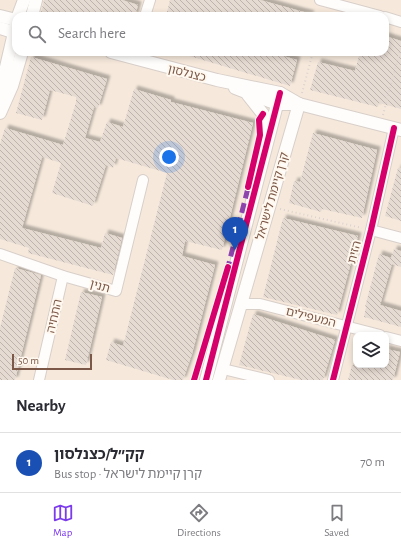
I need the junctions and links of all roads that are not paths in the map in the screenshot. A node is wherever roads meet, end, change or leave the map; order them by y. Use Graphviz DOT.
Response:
graph roads {
  1 [pos="24,0"];
  2 [pos="36,0"];
  3 [pos="150,0"];
  4 [pos="320,0"];
  5 [pos="20,12"];
  6 [pos="33,12"];
  7 [pos="146,12"];
  8 [pos="365,12"];
  9 [pos="0,16"];
  10 [pos="389,18"];
  11 [pos="401,22"];
  12 [pos="12,25"];
  13 [pos="12,27"];
  14 [pos="0,28"];
  15 [pos="12,40"];
  16 [pos="21,56"];
  17 [pos="137,56"];
  18 [pos="217,80"];
  19 [pos="0,93"];
  20 [pos="246,93"];
  21 [pos="279,98"];
  22 [pos="299,104"];
  23 [pos="0,113"];
  24 [pos="398,129"];
  25 [pos="269,134"];
  26 [pos="143,180"];
  27 [pos="371,230"];
  28 [pos="401,238"];
  29 [pos="0,254"];
  30 [pos="64,276"];
  31 [pos="241,304"];
  32 [pos="346,326"];
  33 [pos="369,332"];
  34 [pos="389,338"];
  35 [pos="401,341"];
  36 [pos="221,374"];
  37 [pos="38,380"];
  38 [pos="206,380"];
  39 [pos="269,380"];
  40 [pos="333,380"];
  1 -- 5 [label="street"];
  2 -- 6 [label="street"];
  3 -- 7 [label="street"];
  4 -- 8 [label="street"];
  9 -- 12 [label="street"];
  10 -- 11 [label="street"];
  13 -- 14 [label="street"];
  15 -- 19 [label="street"];
  16 -- 23 [label="street"];
  17 -- 18 [label="street, כצנלסון"];
  18 -- 20 [label="street, כצנלסון"];
  18 -- 21 [label="street, כצנלסון"];
  20 -- 21 [label="street, כצנלסון"];
  20 -- 25 [label="street"];
  21 -- 22 [label="street, כצנלסון"];
  21 -- 25 [label="street, קרן קיימת לישראל"];
  22 -- 24 [label="street, כצנלסון"];
  22 -- 31 [label="street, קרן קיימת לישראל"];
  24 -- 27 [label="street, הזית"];
  25 -- 38 [label="street, קרן קיימת לישראל"];
  26 -- 30 [label="street, תנין"];
  27 -- 28 [label="street"];
  27 -- 32 [label="street, הזית"];
  29 -- 30 [label="street, תנין"];
  30 -- 37 [label="street, התחיה"];
  31 -- 32 [label="street, המעפילים"];
  31 -- 36 [label="street, קרן קיימת לישראל"];
  32 -- 33 [label="street, המעפילים"];
  32 -- 40 [label="street, הזית"];
  34 -- 35 [label="street"];
  36 -- 39 [label="street"];
}
